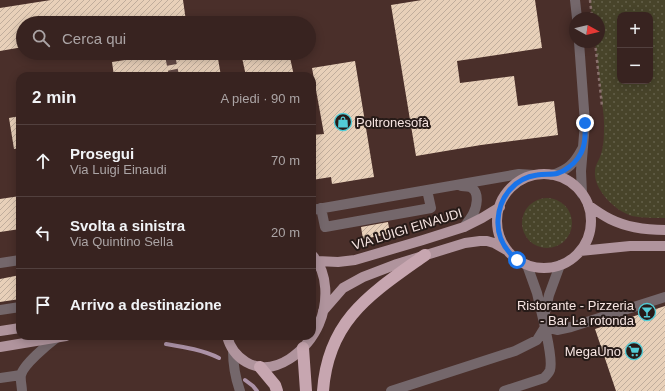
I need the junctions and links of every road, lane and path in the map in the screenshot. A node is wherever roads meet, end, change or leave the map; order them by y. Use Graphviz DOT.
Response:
graph roads {
  1 [pos="575,0"];
  2 [pos="590,0"];
  3 [pos="576,12"];
  4 [pos="591,12"];
  5 [pos="579,48"];
  6 [pos="596,48"];
  7 [pos="602,106"];
  8 [pos="583,148"];
  9 [pos="534,175"];
  10 [pos="552,175"];
  11 [pos="455,186"];
  12 [pos="427,190"];
  13 [pos="582,194"];
  14 [pos="588,205"];
  15 [pos="500,207"];
  16 [pos="317,209"];
  17 [pos="464,227"];
  18 [pos="665,230"];
  19 [pos="665,246"];
  20 [pos="580,251"];
  21 [pos="509,252"];
  22 [pos="425,255"];
  23 [pos="316,258"];
  24 [pos="316,260"];
  25 [pos="16,261"];
  26 [pos="0,263"];
  27 [pos="527,265"];
  28 [pos="560,265"];
  29 [pos="665,297"];
  30 [pos="16,308"];
  31 [pos="0,310"];
  32 [pos="323,311"];
  33 [pos="544,323"];
  34 [pos="16,329"];
  35 [pos="316,330"];
  36 [pos="0,331"];
  37 [pos="44,340"];
  38 [pos="54,340"];
  39 [pos="228,340"];
  40 [pos="310,340"];
  41 [pos="0,347"];
  42 [pos="303,348"];
  43 [pos="233,350"];
  44 [pos="260,367"];
  45 [pos="20,375"];
  46 [pos="0,378"];
  47 [pos="22,391"];
  48 [pos="240,391"];
  49 [pos="277,391"];
  50 [pos="306,391"];
  51 [pos="323,391"];
  52 [pos="391,391"];
  53 [pos="504,391"];
  1 -- 3 [label="street"];
  2 -- 4 [label="path"];
  5 -- 8 [label="street"];
  6 -- 7 [label="path"];
  8 -- 10 [label="street"];
  8 -- 13 [label="street"];
  9 -- 10 [label="main road, VIA LUIGI EINAUDI"];
  9 -- 11 [label="street"];
  9 -- 15 [label="main road, VIA LUIGI EINAUDI"];
  10 -- 13 [label="main road, VIA LUIGI EINAUDI"];
  11 -- 12 [label="street"];
  11 -- 17 [label="street"];
  12 -- 16 [label="street"];
  12 -- 16 [label="street"];
  13 -- 14 [label="main road, VIA LUIGI EINAUDI"];
  14 -- 18 [label="main road, VIA LUIGI EINAUDI"];
  14 -- 20 [label="main road, VIA LUIGI EINAUDI"];
  15 -- 17 [label="main road, VIA LUIGI EINAUDI"];
  15 -- 21 [label="main road, VIA LUIGI EINAUDI"];
  17 -- 23 [label="main road, VIA LUIGI EINAUDI"];
  19 -- 20 [label="main road"];
  20 -- 28 [label="main road, VIA LUIGI EINAUDI"];
  21 -- 22 [label="main road, VIA LUIGI EINAUDI"];
  21 -- 27 [label="main road, VIA LUIGI EINAUDI"];
  22 -- 32 [label="main road, VIA LUIGI EINAUDI"];
  22 -- 51 [label="highway"];
  24 -- 32 [label="main road, VIA LUIGI EINAUDI"];
  25 -- 26 [label="street"];
  27 -- 28 [label="main road, VIA LUIGI EINAUDI"];
  27 -- 33 [label="street"];
  28 -- 33 [label="street"];
  29 -- 33 [label="street"];
  30 -- 31 [label="street"];
  32 -- 35 [label="main road, VIA LUIGI EINAUDI"];
  33 -- 52 [label="street"];
  33 -- 53 [label="street"];
  34 -- 36 [label="main road"];
  37 -- 41 [label="main road"];
  38 -- 45 [label="street"];
  39 -- 43 [label="main road"];
  40 -- 42 [label="main road, VIA LUIGI EINAUDI"];
  42 -- 44 [label="main road, VIA LUIGI EINAUDI"];
  42 -- 50 [label="highway"];
  43 -- 44 [label="main road"];
  43 -- 48 [label="street"];
  44 -- 49 [label="highway"];
  45 -- 46 [label="street"];
  45 -- 47 [label="street"];
}
